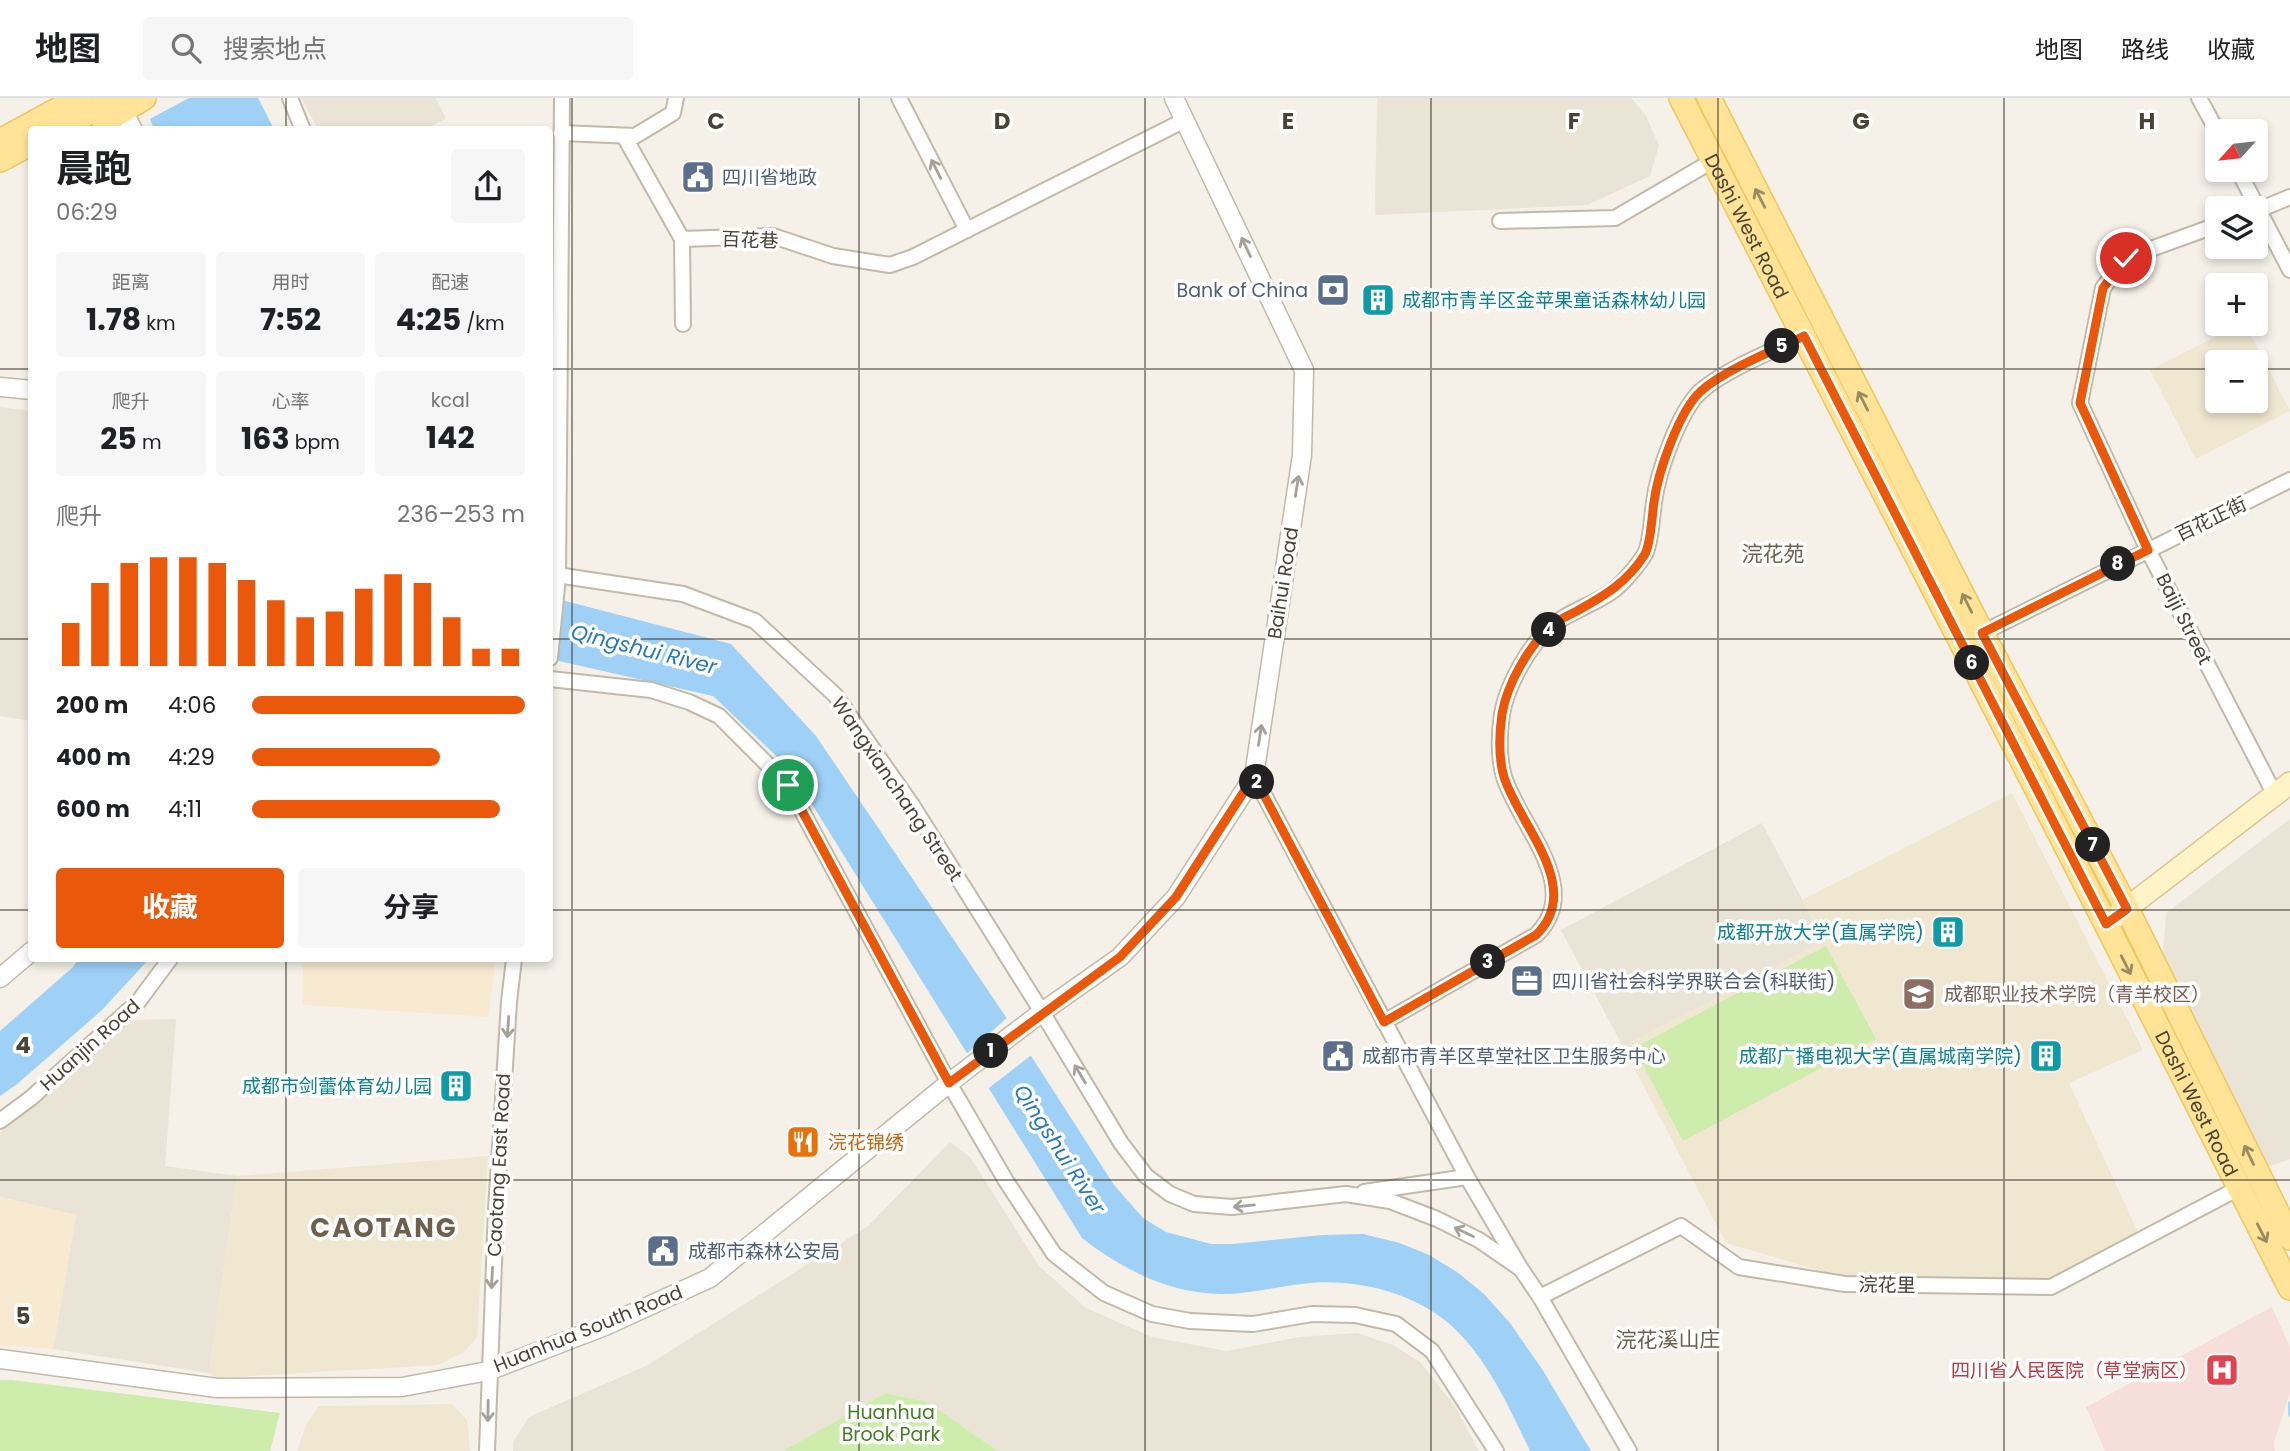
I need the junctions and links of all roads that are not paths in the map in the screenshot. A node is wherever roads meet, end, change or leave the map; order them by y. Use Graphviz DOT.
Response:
graph roads {
  1 [pos="48,98"];
  2 [pos="79,98"];
  3 [pos="290,98"];
  4 [pos="562,98"];
  5 [pos="676,98"];
  6 [pos="899,98"];
  7 [pos="1174,98"];
  8 [pos="1681,98"];
  9 [pos="1709,98"];
  10 [pos="2199,98"];
  11 [pos="130,109"];
  12 [pos="2210,119"];
  13 [pos="1185,120"];
  14 [pos="0,125"];
  15 [pos="70,126"];
  16 [pos="97,126"];
  17 [pos="301,126"];
  18 [pos="561,133"];
  19 [pos="624,136"];
  20 [pos="0,141"];
  21 [pos="28,145"];
  22 [pos="0,160"];
  23 [pos="1714,160"];
  24 [pos="28,161"];
  25 [pos="0,176"];
  26 [pos="2290,197"];
  27 [pos="2268,206"];
  28 [pos="1500,221"];
  29 [pos="2205,229"];
  30 [pos="2268,229"];
  31 [pos="967,230"];
  32 [pos="682,239"];
  33 [pos="2290,270"];
  34 [pos="683,324"];
  35 [pos="1804,336"];
  36 [pos="0,387"];
  37 [pos="28,390"];
  38 [pos="2290,480"];
  39 [pos="2148,550"];
  40 [pos="554,575"];
  41 [pos="553,629"];
  42 [pos="1982,633"];
  43 [pos="553,679"];
  44 [pos="1254,776"];
  45 [pos="2283,789"];
  46 [pos="2127,909"];
  47 [pos="2106,924"];
  48 [pos="28,954"];
  49 [pos="168,962"];
  50 [pos="514,962"];
  51 [pos="0,978"];
  52 [pos="1042,1012"];
  53 [pos="1384,1022"];
  54 [pos="949,1083"];
  55 [pos="0,1121"];
  56 [pos="1467,1177"];
  57 [pos="2239,1188"];
  58 [pos="1346,1194"];
  59 [pos="2290,1238"];
  60 [pos="1521,1269"];
  61 [pos="2290,1288"];
  62 [pos="1540,1297"];
  63 [pos="0,1359"];
  64 [pos="488,1371"];
  65 [pos="487,1451"];
  66 [pos="1496,1451"];
  67 [pos="1629,1451"];
  1 -- 14 [label="main road"];
  2 -- 20 [label="main road"];
  3 -- 17 [label="street"];
  4 -- 18 [label="street"];
  5 -- 19 [label="street"];
  31 -- 6 [label="street, one-way"];
  7 -- 13 [label="street, Baihui Road"];
  8 -- 23 [label="main road, Dashi West Road"];
  42 -- 9 [label="main road, Dashi West Road, one-way"];
  10 -- 12 [label="street"];
  11 -- 15 [label="main road"];
  11 -- 16 [label="main road"];
  13 -- 31 [label="street, 百花巷"];
  44 -- 13 [label="street, Baihui Road, one-way"];
  18 -- 19 [label="street"];
  18 -- 40 [label="street"];
  19 -- 32 [label="street"];
  21 -- 22 [label="main road"];
  23 -- 28 [label="street"];
  23 -- 35 [label="main road, Dashi West Road"];
  24 -- 25 [label="main road"];
  26 -- 27 [label="street"];
  29 -- 39 [label="street, Baiji Street"];
  30 -- 33 [label="street"];
  31 -- 32 [label="street, 百花巷"];
  32 -- 34 [label="street"];
  35 -- 47 [label="main road, Dashi West Road"];
  35 -- 53 [label="street"];
  36 -- 37 [label="street"];
  38 -- 39 [label="street, 百花正街"];
  39 -- 42 [label="street, 百花正街"];
  39 -- 45 [label="street, Baiji Street"];
  40 -- 41 [label="street"];
  40 -- 52 [label="street, Wangxianchang Street"];
  42 -- 46 [label="main road, Dashi West Road"];
  43 -- 54 [label="street"];
  44 -- 52 [label="street, Baihui Road"];
  44 -- 53 [label="street"];
  45 -- 46 [label="main road"];
  46 -- 47 [label="main road"];
  59 -- 46 [label="main road, Dashi West Road, one-way"];
  47 -- 57 [label="main road, Dashi West Road, one-way"];
  48 -- 51 [label="street"];
  49 -- 55 [label="street, Huanjin Road"];
  50 -- 64 [label="street, Caotang East Road, one-way"];
  52 -- 54 [label="street, Huanhua South Road"];
  58 -- 52 [label="street, Wangxianchang Street, one-way"];
  53 -- 56 [label="street"];
  54 -- 64 [label="street, Huanhua South Road"];
  54 -- 66 [label="street"];
  56 -- 58 [label="street"];
  56 -- 60 [label="street"];
  57 -- 61 [label="main road, Dashi West Road, one-way"];
  57 -- 62 [label="street, 浣花里"];
  60 -- 58 [label="street, one-way"];
  60 -- 62 [label="street"];
  62 -- 67 [label="street"];
  63 -- 64 [label="street, Huanhua South Road"];
  64 -- 65 [label="street, Caotang East Road, one-way"];
}
